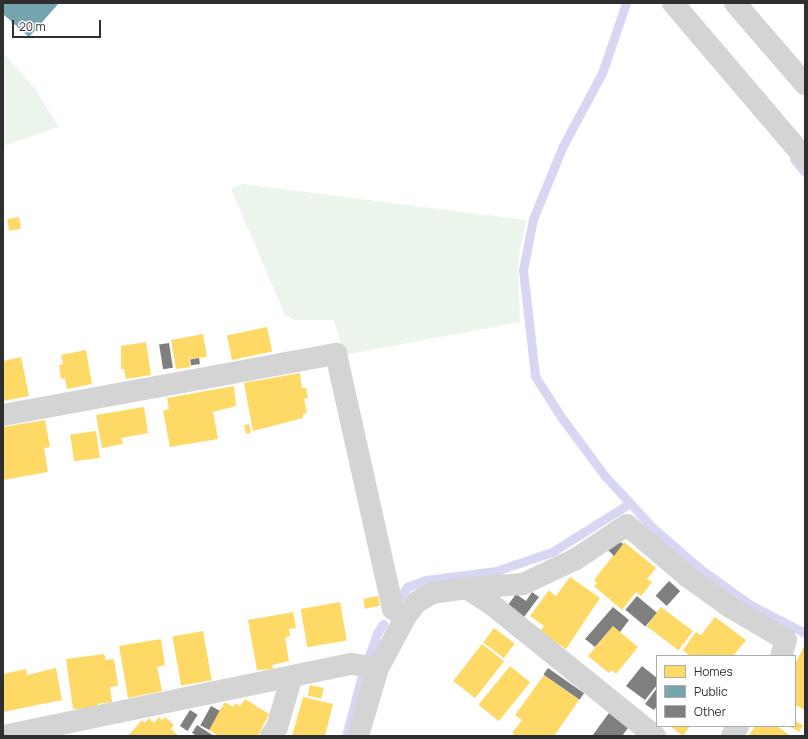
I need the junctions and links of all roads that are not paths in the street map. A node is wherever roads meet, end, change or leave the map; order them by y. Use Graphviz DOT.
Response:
graph roads {
  1 [pos="673,3"];
  2 [pos="735,3"];
  3 [pos="805,84"];
  4 [pos="805,158"];
  5 [pos="3,415"];
  6 [pos="466,588"];
  7 [pos="406,616"];
  8 [pos="781,655"];
  9 [pos="369,667"];
  10 [pos="292,676"];
  11 [pos="737,727"];
  12 [pos="3,736"];
  13 [pos="271,736"];
  14 [pos="358,736"];
  15 [pos="655,736"];
  16 [pos="732,736"];
  1 -- 4 [label="street"];
  2 -- 3 [label="street"];
  5 -- 7 [label="street"];
  6 -- 7 [label="street"];
  6 -- 8 [label="street"];
  6 -- 15 [label="street"];
  7 -- 9 [label="street"];
  9 -- 10 [label="street"];
  9 -- 14 [label="street"];
  10 -- 12 [label="street"];
  10 -- 13 [label="street"];
  11 -- 16 [label="street"];
}
